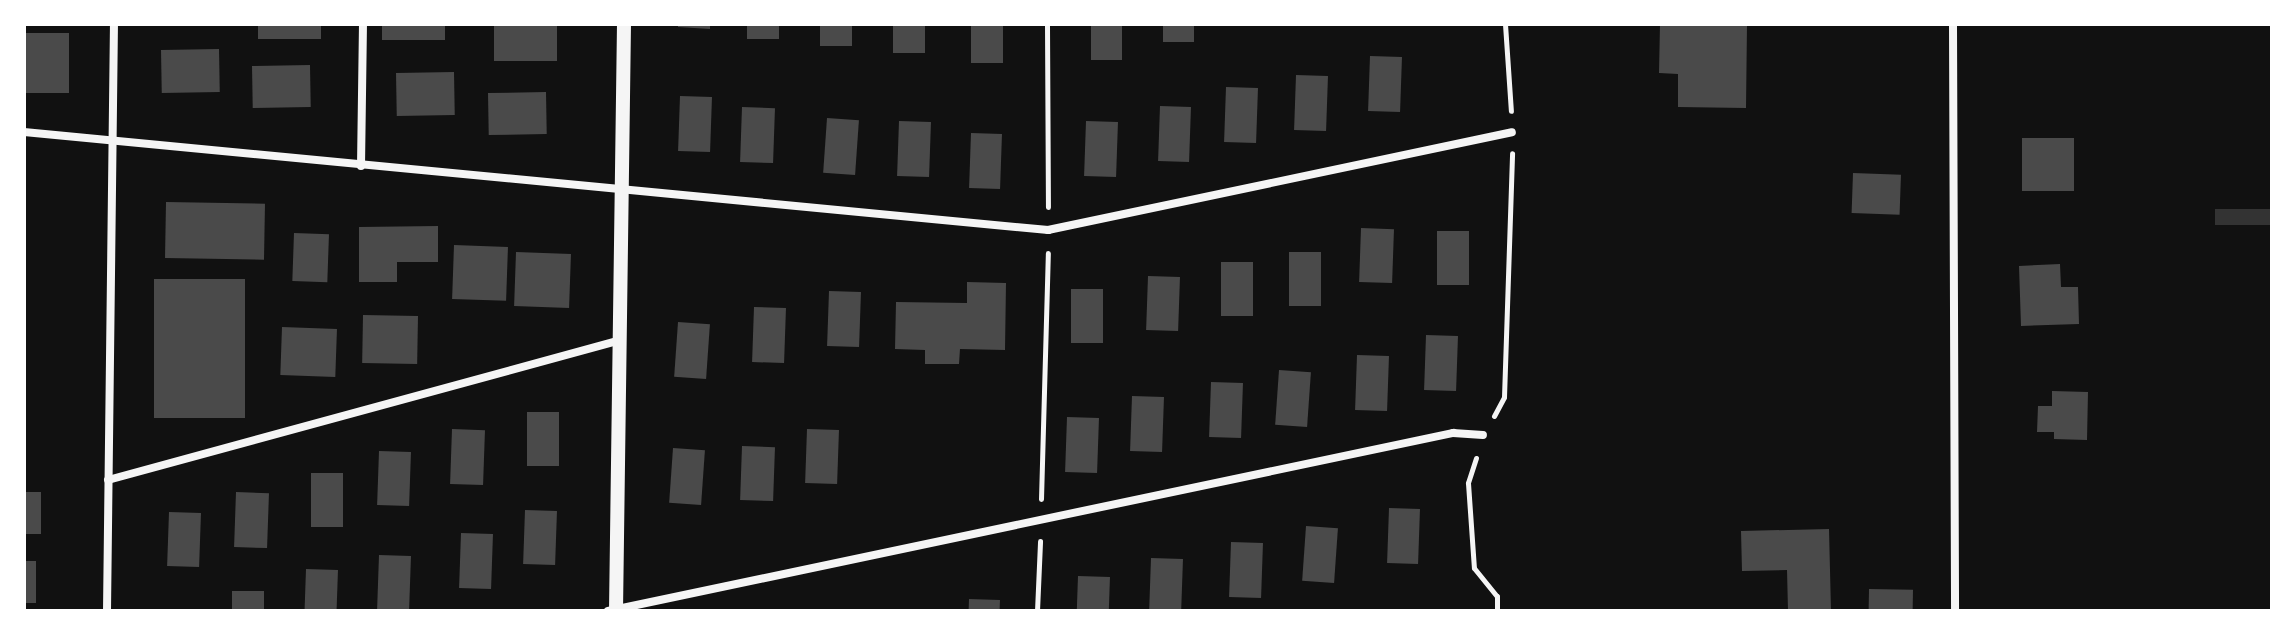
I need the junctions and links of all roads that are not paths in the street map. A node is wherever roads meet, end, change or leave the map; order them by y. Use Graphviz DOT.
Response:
graph roads {
  1 [pos="114,24"];
  2 [pos="363,24"];
  3 [pos="624,24"];
  4 [pos="1953,24"];
  5 [pos="24,132"];
  6 [pos="1512,132"];
  7 [pos="112,141"];
  8 [pos="361,166"];
  9 [pos="621,191"];
  10 [pos="622,339"];
  11 [pos="1483,435"];
  12 [pos="108,480"];
  13 [pos="613,610"];
  14 [pos="107,611"];
  15 [pos="1955,611"];
  1 -- 7 [label="street"];
  2 -- 8 [label="street"];
  3 -- 9 [label="street"];
  4 -- 15 [label="street"];
  5 -- 7 [label="street"];
  6 -- 9 [label="street"];
  7 -- 8 [label="street"];
  7 -- 12 [label="street"];
  8 -- 9 [label="street"];
  9 -- 10 [label="street"];
  10 -- 12 [label="street"];
  10 -- 13 [label="street"];
  11 -- 13 [label="street"];
  12 -- 14 [label="street"];
}
